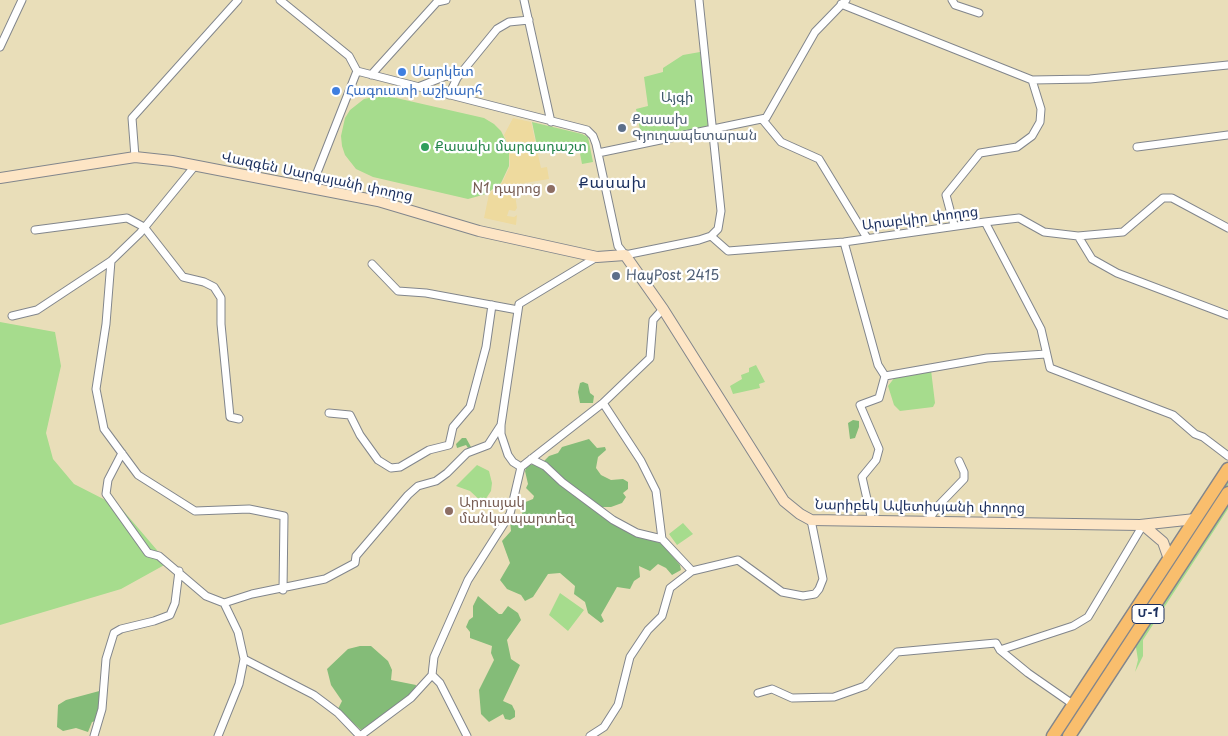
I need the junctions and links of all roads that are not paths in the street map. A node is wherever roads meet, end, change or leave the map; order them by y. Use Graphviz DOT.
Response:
graph roads {
  1 [pos="22,0"];
  2 [pos="238,0"];
  3 [pos="280,0"];
  4 [pos="524,0"];
  5 [pos="699,0"];
  6 [pos="952,0"];
  7 [pos="441,1"];
  8 [pos="843,2"];
  9 [pos="979,13"];
  10 [pos="529,20"];
  11 [pos="0,47"];
  12 [pos="1228,64"];
  13 [pos="357,71"];
  14 [pos="371,76"];
  15 [pos="457,78"];
  16 [pos="1032,80"];
  17 [pos="418,87"];
  18 [pos="449,95"];
  19 [pos="762,119"];
  20 [pos="551,122"];
  21 [pos="713,129"];
  22 [pos="1228,135"];
  23 [pos="1137,147"];
  24 [pos="598,153"];
  25 [pos="135,157"];
  26 [pos="194,167"];
  27 [pos="0,178"];
  28 [pos="311,188"];
  29 [pos="985,222"];
  30 [pos="954,225"];
  31 [pos="144,227"];
  32 [pos="1228,228"];
  33 [pos="35,230"];
  34 [pos="712,236"];
  35 [pos="1078,236"];
  36 [pos="867,238"];
  37 [pos="844,242"];
  38 [pos="625,255"];
  39 [pos="597,257"];
  40 [pos="111,261"];
  41 [pos="372,264"];
  42 [pos="492,305"];
  43 [pos="663,309"];
  44 [pos="518,310"];
  45 [pos="12,316"];
  46 [pos="1228,316"];
  47 [pos="1046,354"];
  48 [pos="885,376"];
  49 [pos="603,403"];
  50 [pos="329,413"];
  51 [pos="239,419"];
  52 [pos="501,425"];
  53 [pos="122,453"];
  54 [pos="1228,456"];
  55 [pos="531,459"];
  56 [pos="959,461"];
  57 [pos="521,466"];
  58 [pos="1228,469"];
  59 [pos="1228,492"];
  60 [pos="1195,519"];
  61 [pos="811,520"];
  62 [pos="872,521"];
  63 [pos="928,521"];
  64 [pos="1144,525"];
  65 [pos="662,539"];
  66 [pos="1169,559"];
  67 [pos="692,570"];
  68 [pos="179,571"];
  69 [pos="283,590"];
  70 [pos="224,603"];
  71 [pos="1000,650"];
  72 [pos="244,659"];
  73 [pos="432,675"];
  74 [pos="758,693"];
  75 [pos="1074,705"];
  76 [pos="94,736"];
  77 [pos="218,736"];
  78 [pos="360,736"];
  79 [pos="467,736"];
  80 [pos="590,736"];
  81 [pos="1053,736"];
  82 [pos="1068,736"];
  1 -- 11 [label="street"];
  2 -- 25 [label="street"];
  3 -- 13 [label="street"];
  4 -- 10 [label="street"];
  5 -- 21 [label="street"];
  6 -- 9 [label="street"];
  7 -- 14 [label="street"];
  8 -- 16 [label="street"];
  8 -- 19 [label="street"];
  10 -- 15 [label="street"];
  10 -- 20 [label="street"];
  12 -- 16 [label="street"];
  13 -- 14 [label="street"];
  13 -- 28 [label="street"];
  14 -- 17 [label="street"];
  15 -- 17 [label="street"];
  15 -- 18 [label="street"];
  16 -- 30 [label="street"];
  17 -- 18 [label="street"];
  18 -- 20 [label="street"];
  19 -- 21 [label="street"];
  19 -- 36 [label="street"];
  20 -- 24 [label="street"];
  21 -- 24 [label="street"];
  21 -- 34 [label="street"];
  22 -- 23 [label="street"];
  24 -- 38 [label="street"];
  25 -- 26 [label="street, Վազգեն Սարգսյանի փողոց"];
  25 -- 27 [label="street, Վազգեն Սարգսյանի փողոց"];
  26 -- 28 [label="street, Վազգեն Սարգսյանի փողոց"];
  26 -- 31 [label="street"];
  28 -- 39 [label="street, Վազգեն Սարգսյանի փողոց"];
  29 -- 30 [label="street, Արաբկիր փողոց"];
  29 -- 35 [label="street"];
  29 -- 47 [label="street, Արաբկիր փողոց"];
  30 -- 36 [label="street, Արաբկիր փողոց"];
  31 -- 33 [label="street"];
  31 -- 40 [label="street"];
  31 -- 51 [label="street"];
  32 -- 35 [label="street"];
  34 -- 37 [label="street, Արաբկիր փողոց"];
  34 -- 38 [label="street"];
  35 -- 46 [label="street"];
  36 -- 37 [label="street, Արաբկիր փողոց"];
  37 -- 48 [label="street"];
  38 -- 39 [label="street, Վազգեն Սարգսյանի փողոց"];
  38 -- 43 [label="street, Նարիբեկ Ավետիսյանի փողոց"];
  39 -- 44 [label="street"];
  40 -- 45 [label="street"];
  40 -- 53 [label="street"];
  41 -- 42 [label="street"];
  42 -- 44 [label="street"];
  42 -- 50 [label="street"];
  43 -- 49 [label="street"];
  43 -- 61 [label="street, Նարիբեկ Ավետիսյանի փողոց"];
  44 -- 52 [label="street"];
  47 -- 48 [label="street"];
  47 -- 54 [label="street, Արաբկիր փողոց"];
  48 -- 62 [label="street"];
  49 -- 55 [label="street"];
  49 -- 65 [label="street"];
  52 -- 57 [label="street"];
  52 -- 69 [label="street"];
  53 -- 68 [label="street"];
  53 -- 69 [label="street"];
  55 -- 57 [label="street"];
  55 -- 65 [label="street"];
  56 -- 63 [label="street"];
  57 -- 73 [label="street"];
  58 -- 60 [label="highway, Մ-1"];
  59 -- 82 [label="highway, Մ-1"];
  60 -- 64 [label="street, Նարիբեկ Ավետիսյանի փողոց"];
  60 -- 66 [label="highway, Մ-1"];
  61 -- 62 [label="street, Նարիբեկ Ավետիսյանի փողոց"];
  61 -- 67 [label="street"];
  62 -- 63 [label="street, Նարիբեկ Ավետիսյանի փողոց"];
  63 -- 64 [label="street, Նարիբեկ Ավետիսյանի փողոց"];
  64 -- 66 [label="street"];
  64 -- 71 [label="street"];
  65 -- 67 [label="street"];
  66 -- 75 [label="highway, Մ-1"];
  67 -- 80 [label="street"];
  68 -- 70 [label="street"];
  68 -- 76 [label="street"];
  69 -- 70 [label="street"];
  70 -- 72 [label="street"];
  71 -- 74 [label="street"];
  71 -- 75 [label="street"];
  72 -- 77 [label="street"];
  72 -- 78 [label="street"];
  73 -- 78 [label="street"];
  73 -- 79 [label="street"];
  75 -- 81 [label="highway, Մ-1"];
}
